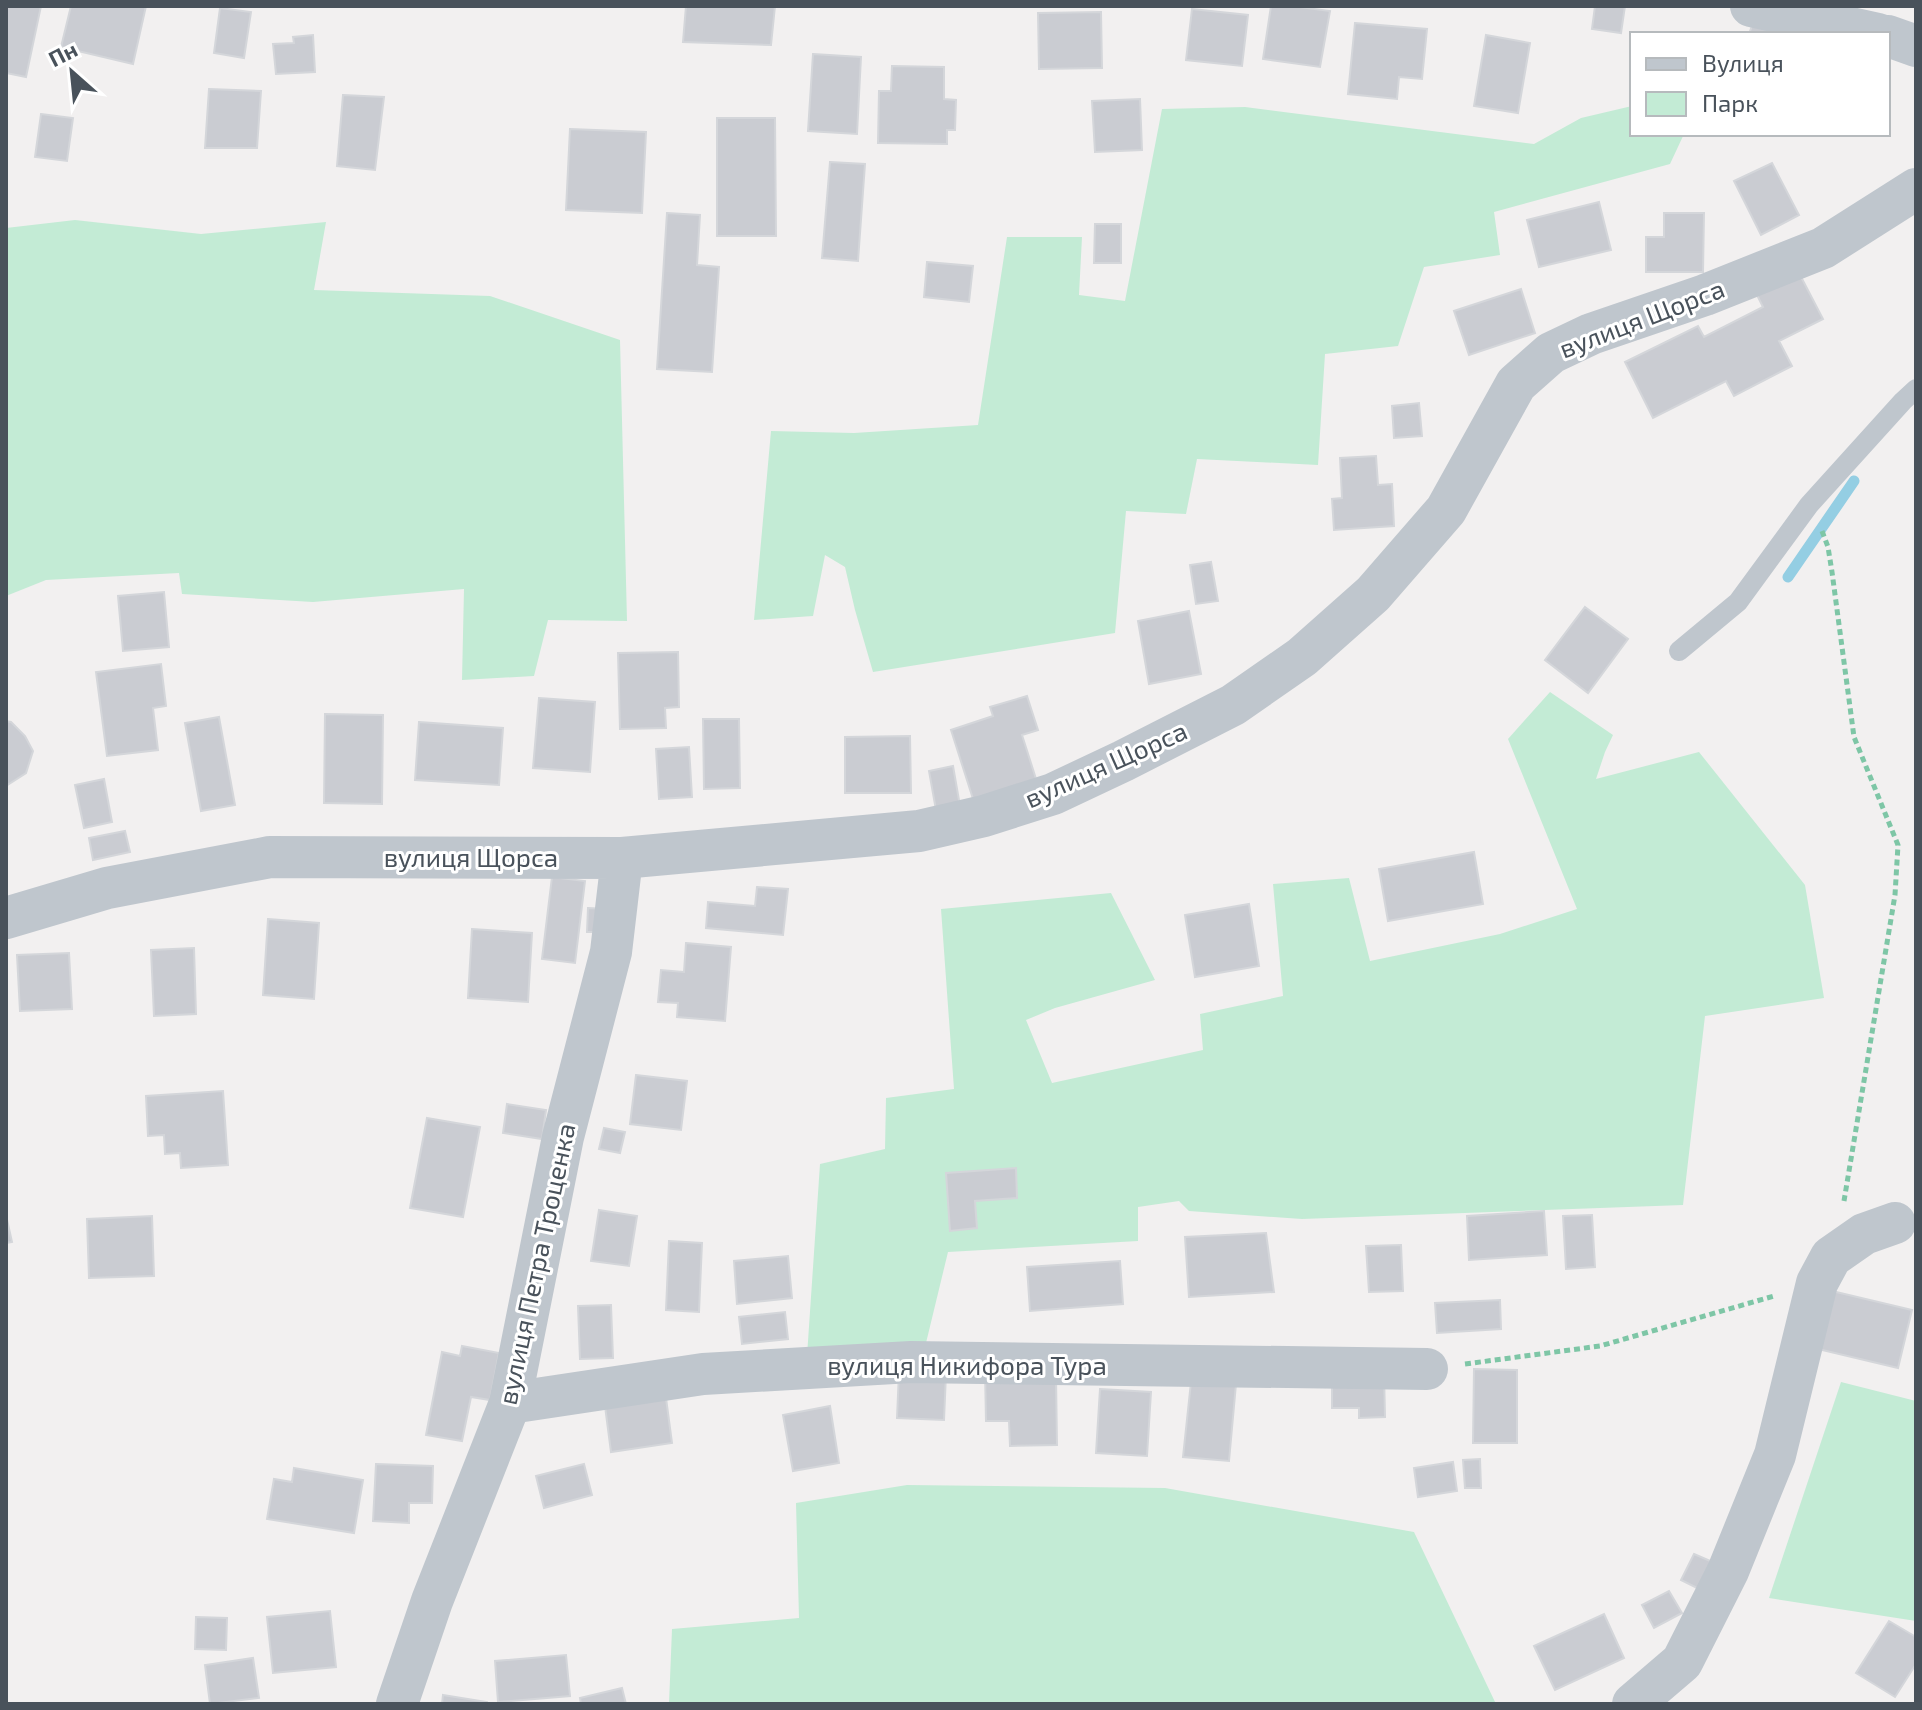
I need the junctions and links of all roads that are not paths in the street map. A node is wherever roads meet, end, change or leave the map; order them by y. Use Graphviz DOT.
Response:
graph roads {
  1 [pos="1751,6"];
  2 [pos="1869,32"];
  3 [pos="1890,37"];
  4 [pos="1916,46"];
  5 [pos="1916,189"];
  6 [pos="1916,389"];
  7 [pos="1679,651"];
  8 [pos="622,858"];
  9 [pos="6,918"];
  10 [pos="1895,1223"];
  11 [pos="1427,1369"];
  12 [pos="510,1403"];
  13 [pos="397,1704"];
  14 [pos="1633,1704"];
  1 -- 2 [label="street"];
  3 -- 4 [label="street"];
  5 -- 8 [label="street, вулиця Щорса"];
  6 -- 7 [label="lane"];
  8 -- 9 [label="street, вулиця Щорса"];
  8 -- 12 [label="street, вулиця Петра Троценка"];
  10 -- 14 [label="street"];
  11 -- 12 [label="street, вулиця Никифора Тура"];
  12 -- 13 [label="street, вулиця Петра Троценка"];
}
